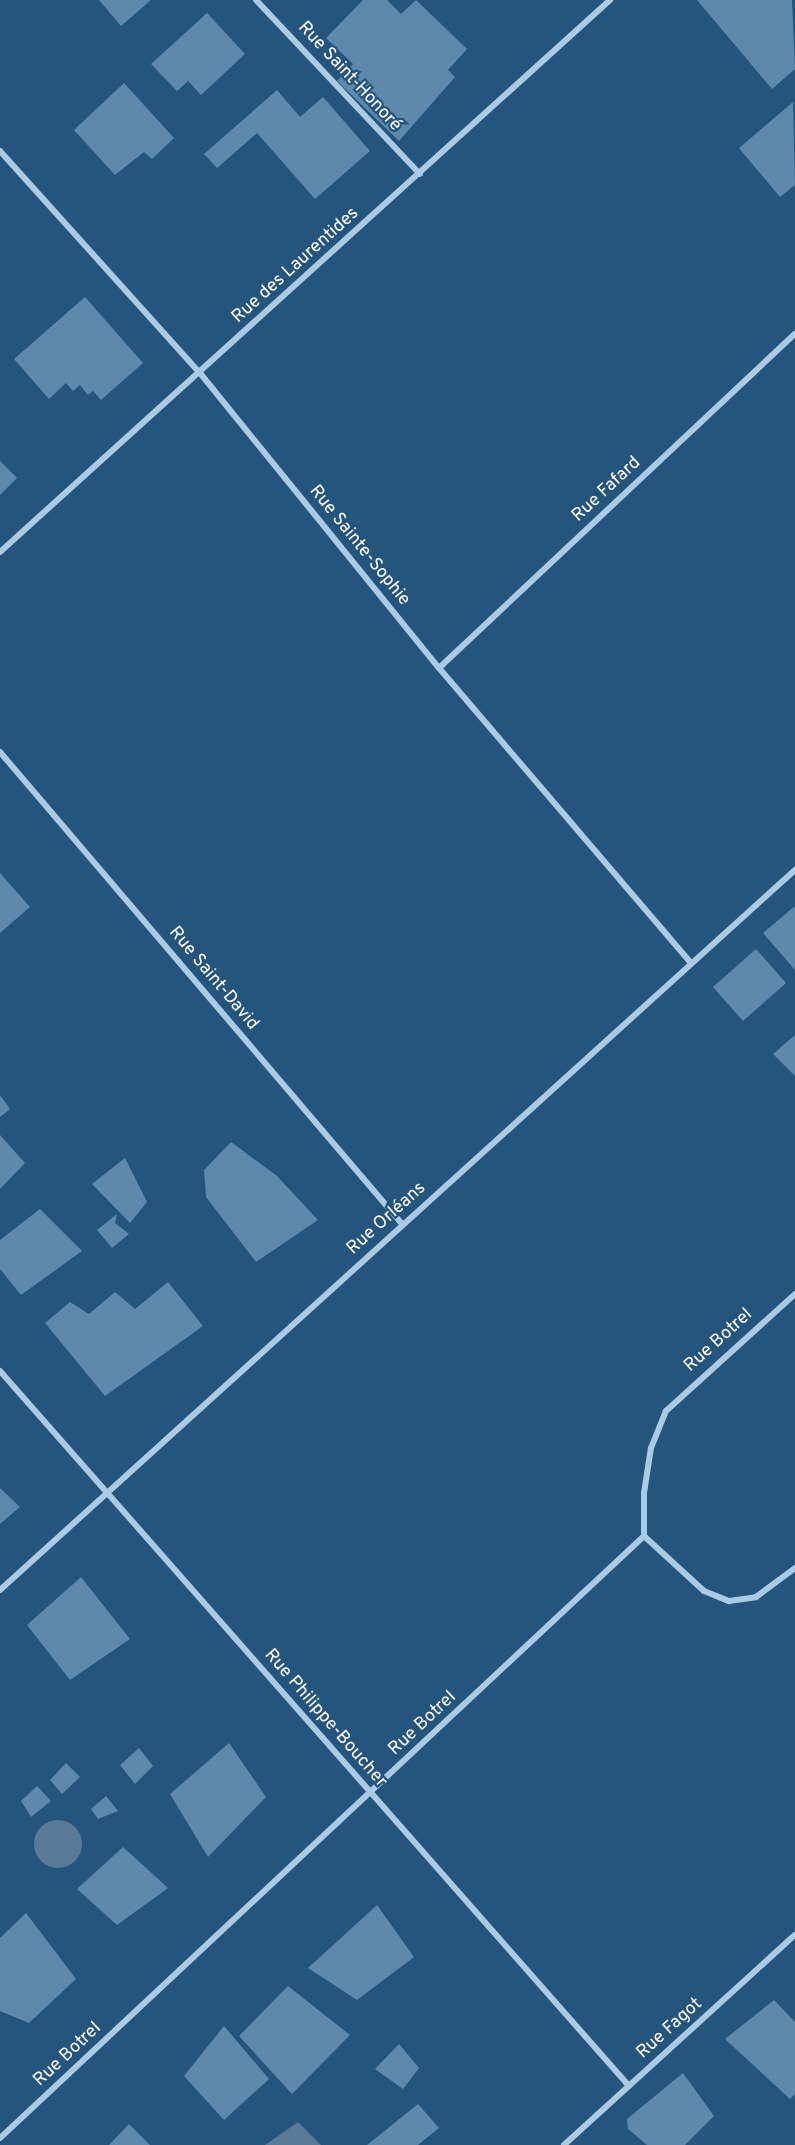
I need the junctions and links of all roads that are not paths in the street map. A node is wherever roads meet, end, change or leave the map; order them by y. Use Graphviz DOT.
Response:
graph roads {
  1 [pos="256,0"];
  2 [pos="610,0"];
  3 [pos="0,152"];
  4 [pos="420,174"];
  5 [pos="795,334"];
  6 [pos="200,373"];
  7 [pos="0,552"];
  8 [pos="439,668"];
  9 [pos="0,752"];
  10 [pos="795,870"];
  11 [pos="691,963"];
  12 [pos="403,1225"];
  13 [pos="795,1294"];
  14 [pos="0,1371"];
  15 [pos="108,1493"];
  16 [pos="644,1536"];
  17 [pos="795,1568"];
  18 [pos="0,1590"];
  19 [pos="371,1794"];
  20 [pos="795,1935"];
  21 [pos="629,2086"];
  22 [pos="0,2138"];
  23 [pos="564,2145"];
  1 -- 4 [label="street, Rue Saint-Honoré"];
  2 -- 4 [label="street, Rue des Laurentides"];
  3 -- 6 [label="street, Rue Sainte-Sophie"];
  4 -- 6 [label="street, Rue des Laurentides"];
  5 -- 8 [label="street, Rue Fafard"];
  6 -- 7 [label="street, Rue des Laurentides"];
  6 -- 8 [label="street, Rue Sainte-Sophie"];
  8 -- 11 [label="street, Rue Sainte-Sophie"];
  9 -- 12 [label="street, Rue Saint-David"];
  10 -- 11 [label="street, Rue Orléans"];
  11 -- 12 [label="street, Rue Orléans"];
  12 -- 15 [label="street, Rue Orléans"];
  13 -- 16 [label="street, Rue Botrel"];
  14 -- 15 [label="street, Rue Philippe-Boucher"];
  15 -- 18 [label="street, Rue Orléans"];
  15 -- 19 [label="street, Rue Philippe-Boucher"];
  16 -- 17 [label="street"];
  16 -- 19 [label="street, Rue Botrel"];
  19 -- 21 [label="street, Rue Philippe-Boucher"];
  19 -- 22 [label="street, Rue Botrel"];
  20 -- 21 [label="street, Rue Fagot"];
  21 -- 23 [label="street, Rue Fagot"];
}
